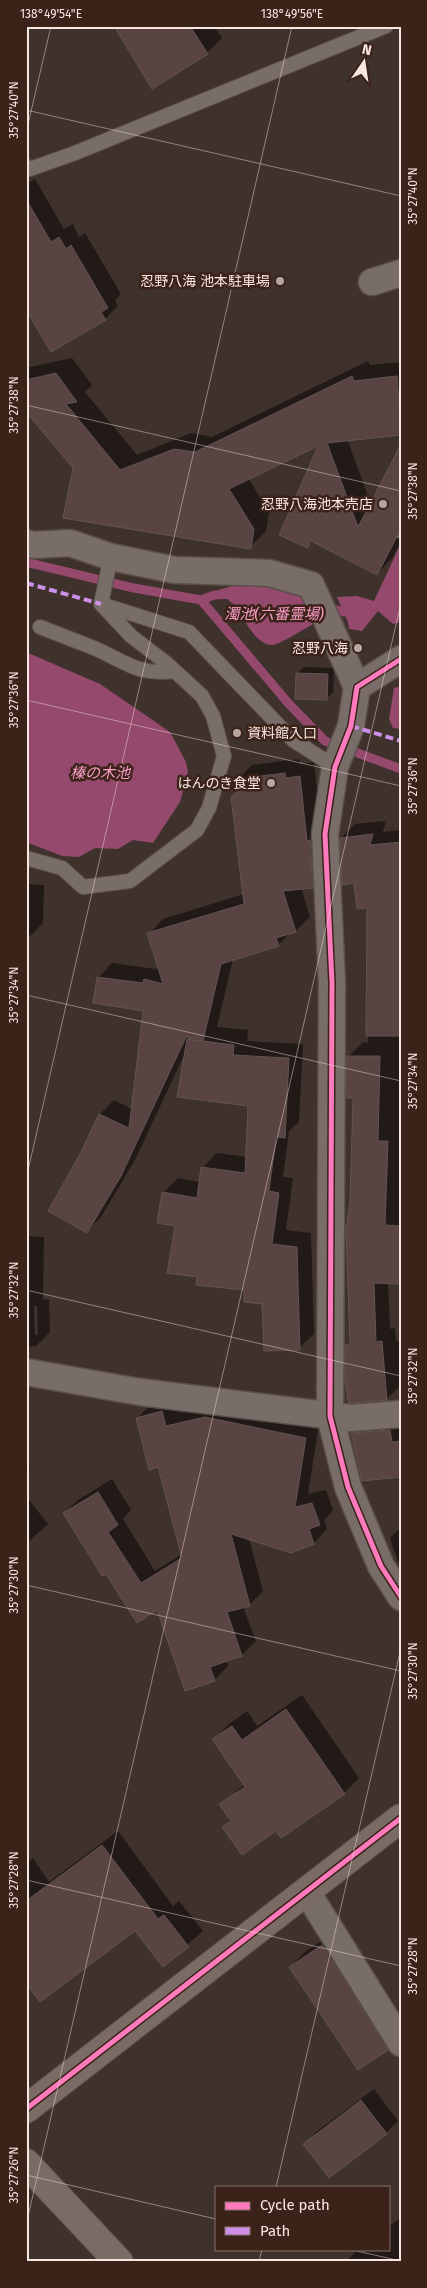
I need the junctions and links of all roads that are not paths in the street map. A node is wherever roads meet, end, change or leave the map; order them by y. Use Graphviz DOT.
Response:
graph roads {
  1 [pos="386,26"];
  2 [pos="26,166"];
  3 [pos="401,273"];
  4 [pos="372,282"];
  5 [pos="26,543"];
  6 [pos="111,559"];
  7 [pos="101,604"];
  8 [pos="40,627"];
  9 [pos="401,659"];
  10 [pos="175,671"];
  11 [pos="356,687"];
  12 [pos="336,766"];
  13 [pos="26,858"];
  14 [pos="26,1372"];
  15 [pos="401,1414"];
  16 [pos="330,1416"];
  17 [pos="401,1597"];
  18 [pos="401,1818"];
  19 [pos="307,1892"];
  20 [pos="401,2043"];
  21 [pos="26,2109"];
  22 [pos="26,2163"];
  23 [pos="119,2262"];
  1 -- 2 [label="lane"];
  3 -- 4 [label="street"];
  5 -- 6 [label="street"];
  6 -- 7 [label="lane"];
  6 -- 11 [label="street"];
  7 -- 10 [label="lane"];
  7 -- 12 [label="lane"];
  8 -- 10 [label="lane"];
  9 -- 11 [label="street"];
  10 -- 13 [label="lane"];
  11 -- 12 [label="street"];
  12 -- 16 [label="street"];
  14 -- 16 [label="street"];
  15 -- 16 [label="street"];
  16 -- 17 [label="street"];
  18 -- 19 [label="street"];
  19 -- 20 [label="street"];
  19 -- 21 [label="street"];
  22 -- 23 [label="street"];
}
